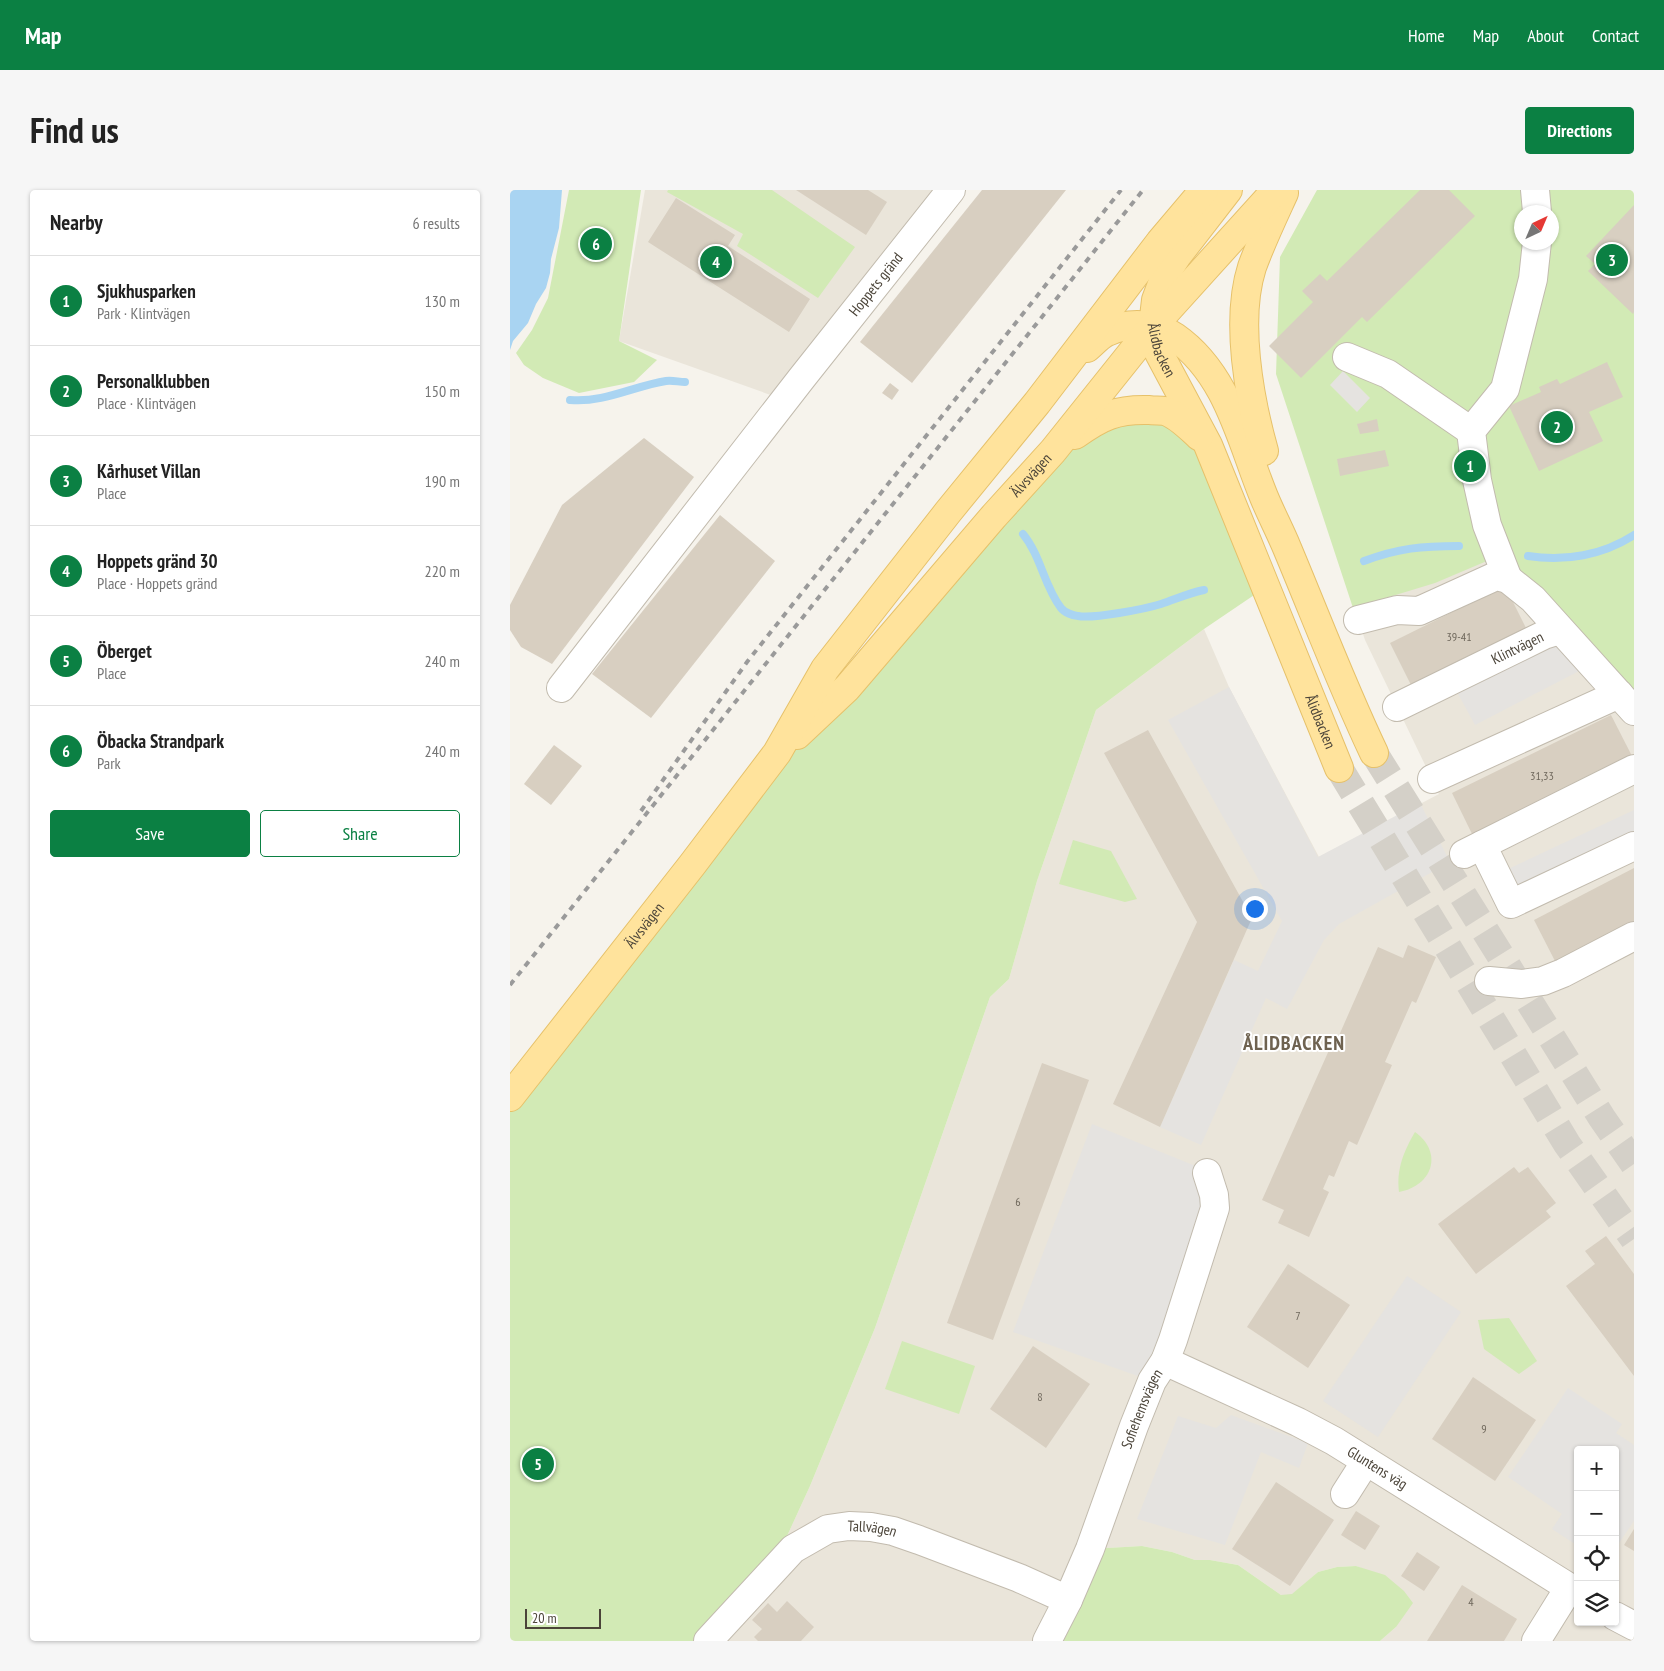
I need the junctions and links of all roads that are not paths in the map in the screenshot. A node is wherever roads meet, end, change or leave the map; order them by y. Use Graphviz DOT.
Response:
graph roads {
  1 [pos="951,190"];
  2 [pos="1204,190"];
  3 [pos="1228,190"];
  4 [pos="1276,190"];
  5 [pos="1285,190"];
  6 [pos="1535,190"];
  7 [pos="1536,205"];
  8 [pos="1536,250"];
  9 [pos="1153,326"];
  10 [pos="1347,357"];
  11 [pos="1064,366"];
  12 [pos="1471,431"];
  13 [pos="1208,445"];
  14 [pos="1053,451"];
  15 [pos="1287,547"];
  16 [pos="1508,579"];
  17 [pos="1358,620"];
  18 [pos="1560,630"];
  19 [pos="561,688"];
  20 [pos="1626,702"];
  21 [pos="1397,707"];
  22 [pos="778,753"];
  23 [pos="1374,753"];
  24 [pos="1339,768"];
  25 [pos="1634,769"];
  26 [pos="1432,780"];
  27 [pos="1634,846"];
  28 [pos="1634,936"];
  29 [pos="1489,981"];
  30 [pos="510,1097"];
  31 [pos="1207,1173"];
  32 [pos="1165,1361"];
  33 [pos="1366,1461"];
  34 [pos="1346,1494"];
  35 [pos="1573,1591"];
  36 [pos="1068,1600"];
  37 [pos="1619,1618"];
  38 [pos="1634,1626"];
  39 [pos="708,1641"];
  40 [pos="1047,1641"];
  41 [pos="1536,1641"];
  1 -- 19 [label="street, Hoppets gränd"];
  2 -- 11 [label="main road, Älvsvägen"];
  3 -- 9 [label="main road"];
  4 -- 9 [label="main road, Älvsvägen"];
  5 -- 15 [label="main road"];
  6 -- 7 [label="street"];
  8 -- 12 [label="street"];
  9 -- 11 [label="main road"];
  9 -- 13 [label="main road, Ålidbacken"];
  9 -- 14 [label="main road, Älvsvägen"];
  9 -- 15 [label="main road, Ålidbacken"];
  10 -- 12 [label="street"];
  11 -- 22 [label="main road, Älvsvägen"];
  12 -- 16 [label="street"];
  13 -- 14 [label="main road"];
  13 -- 24 [label="main road, Ålidbacken"];
  14 -- 22 [label="main road, Älvsvägen"];
  15 -- 23 [label="main road, Ålidbacken"];
  16 -- 17 [label="street"];
  16 -- 18 [label="street"];
  18 -- 20 [label="street, Klintvägen"];
  18 -- 21 [label="street, Klintvägen"];
  20 -- 26 [label="street, Klintvägen"];
  22 -- 30 [label="main road, Älvsvägen"];
  25 -- 27 [label="street"];
  28 -- 29 [label="street"];
  31 -- 32 [label="street, Sofiehemsvägen"];
  32 -- 33 [label="street, Gluntens väg"];
  32 -- 36 [label="street, Sofiehemsvägen"];
  33 -- 34 [label="street"];
  33 -- 35 [label="street, Gluntens väg"];
  35 -- 41 [label="street"];
  36 -- 39 [label="street, Tallvägen"];
  36 -- 40 [label="street, Sofiehemsvägen"];
  37 -- 38 [label="street"];
}
